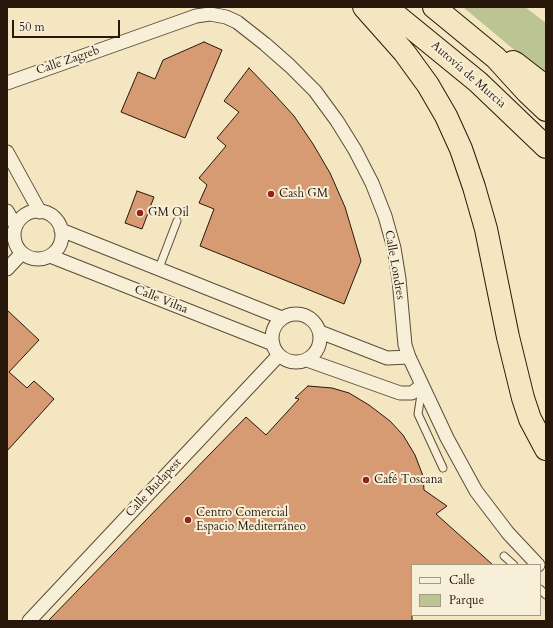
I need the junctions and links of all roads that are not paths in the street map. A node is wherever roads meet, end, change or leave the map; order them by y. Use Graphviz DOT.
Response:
graph roads {
  1 [pos="364,7"];
  2 [pos="386,7"];
  3 [pos="434,7"];
  4 [pos="196,16"];
  5 [pos="496,58"];
  6 [pos="7,83"];
  7 [pos="546,87"];
  8 [pos="546,110"];
  9 [pos="546,147"];
  10 [pos="7,152"];
  11 [pos="7,211"];
  12 [pos="40,212"];
  13 [pos="178,221"];
  14 [pos="16,226"];
  15 [pos="61,230"];
  16 [pos="22,253"];
  17 [pos="50,256"];
  18 [pos="160,268"];
  19 [pos="7,269"];
  20 [pos="282,318"];
  21 [pos="320,332"];
  22 [pos="276,350"];
  23 [pos="409,357"];
  24 [pos="307,360"];
  25 [pos="422,385"];
  26 [pos="546,449"];
  27 [pos="443,468"];
  28 [pos="504,556"];
  29 [pos="513,564"];
  30 [pos="537,564"];
  31 [pos="29,621"];
  1 -- 26 [label="highway"];
  2 -- 9 [label="highway, Autovía de Murcia"];
  3 -- 5 [label="highway"];
  4 -- 6 [label="street, Calle Zagreb"];
  4 -- 23 [label="street, Calle Londres"];
  5 -- 7 [label="highway"];
  5 -- 8 [label="highway"];
  10 -- 12 [label="street"];
  11 -- 14 [label="street"];
  12 -- 14 [label="street"];
  12 -- 15 [label="street"];
  13 -- 18 [label="lane"];
  14 -- 16 [label="street"];
  15 -- 17 [label="street"];
  15 -- 18 [label="street"];
  16 -- 17 [label="street"];
  16 -- 19 [label="street"];
  17 -- 22 [label="street, Calle Vilna"];
  18 -- 20 [label="street"];
  20 -- 21 [label="street"];
  20 -- 22 [label="street"];
  21 -- 23 [label="street"];
  21 -- 24 [label="street"];
  22 -- 24 [label="street"];
  22 -- 31 [label="street, Calle Budapest"];
  23 -- 25 [label="street, Calle Londres"];
  24 -- 25 [label="street"];
  25 -- 27 [label="lane"];
  25 -- 30 [label="street, Calle Londres"];
  28 -- 29 [label="lane"];
}
